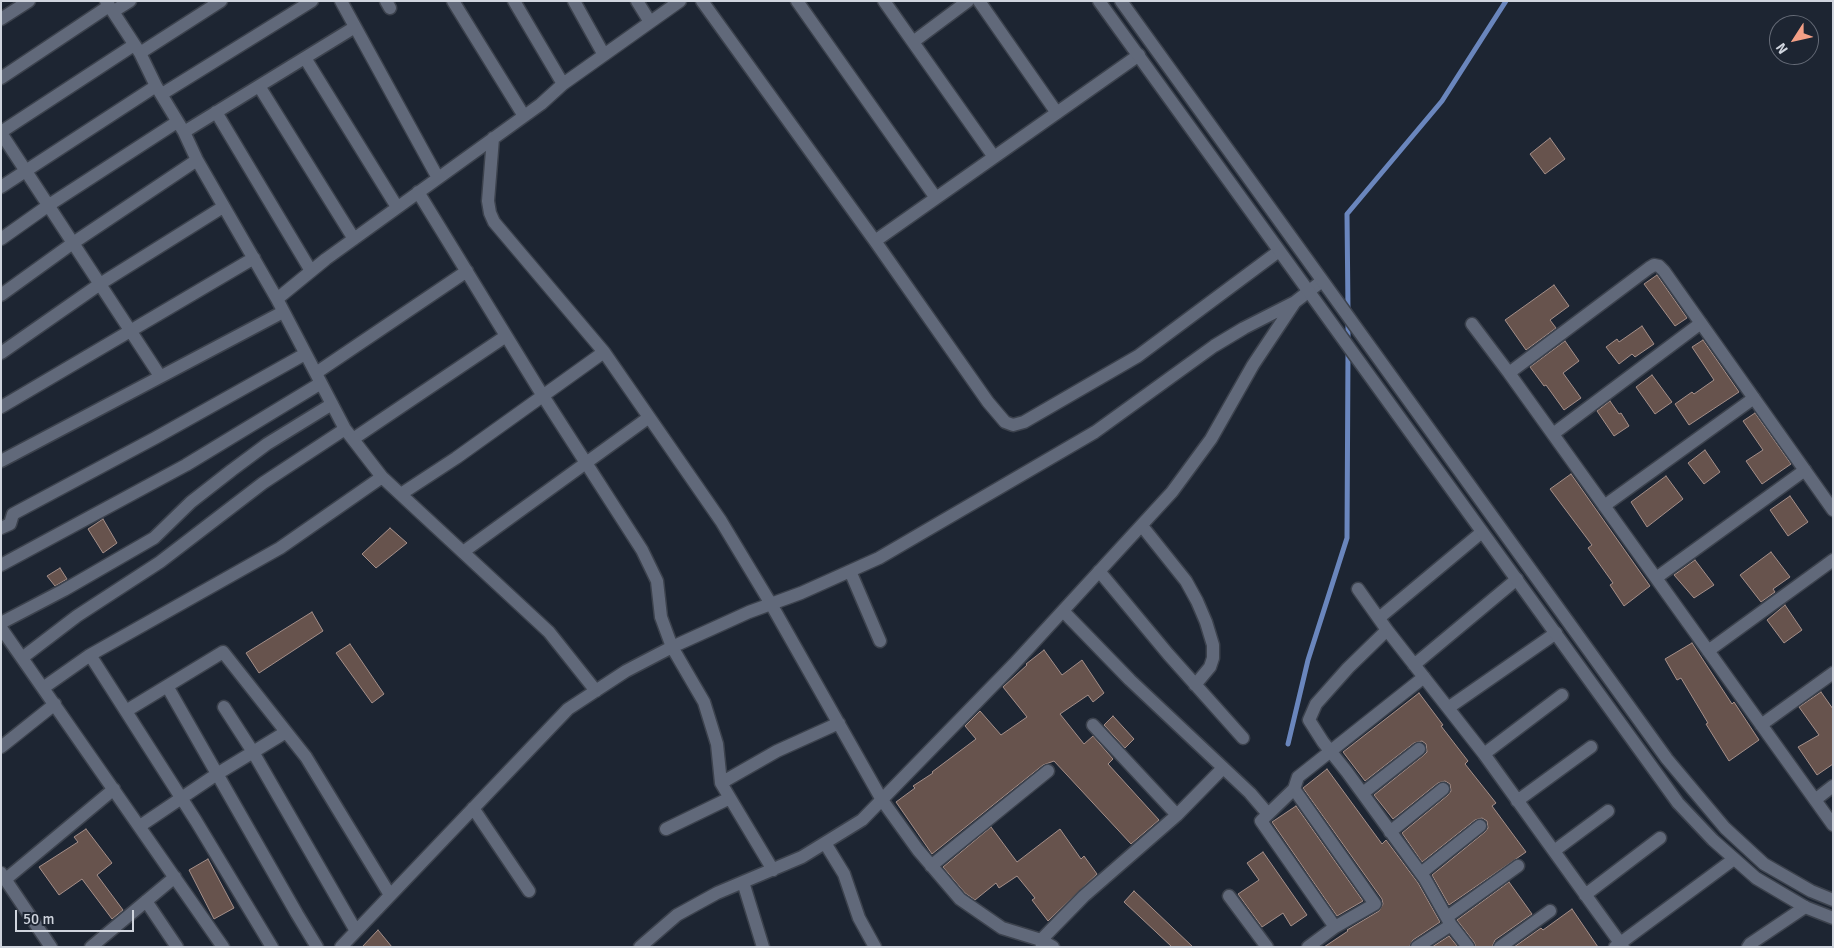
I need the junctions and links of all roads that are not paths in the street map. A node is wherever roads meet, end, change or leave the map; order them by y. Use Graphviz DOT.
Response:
graph roads {
  1 [pos="29,1"];
  2 [pos="130,1"];
  3 [pos="221,1"];
  4 [pos="312,1"];
  5 [pos="341,1"];
  6 [pos="453,1"];
  7 [pos="514,1"];
  8 [pos="574,1"];
  9 [pos="637,1"];
  10 [pos="680,1"];
  11 [pos="702,1"];
  12 [pos="796,1"];
  13 [pos="884,1"];
  14 [pos="968,1"];
  15 [pos="979,1"];
  16 [pos="1099,1"];
  17 [pos="1121,1"];
  18 [pos="110,6"];
  19 [pos="1,19"];
  20 [pos="650,22"];
  21 [pos="355,27"];
  22 [pos="913,42"];
  23 [pos="137,49"];
  24 [pos="604,55"];
  25 [pos="1139,56"];
  26 [pos="305,58"];
  27 [pos="1,78"];
  28 [pos="563,84"];
  29 [pos="259,86"];
  30 [pos="159,90"];
  31 [pos="216,112"];
  32 [pos="1058,113"];
  33 [pos="524,116"];
  34 [pos="181,127"];
  35 [pos="1,133"];
  36 [pos="493,138"];
  37 [pos="994,157"];
  38 [pos="197,160"];
  39 [pos="26,171"];
  40 [pos="438,178"];
  41 [pos="1,188"];
  42 [pos="418,192"];
  43 [pos="936,198"];
  44 [pos="49,205"];
  45 [pos="223,207"];
  46 [pos="397,207"];
  47 [pos="1,239"];
  48 [pos="354,239"];
  49 [pos="875,241"];
  50 [pos="73,243"];
  51 [pos="1279,251"];
  52 [pos="254,258"];
  53 [pos="311,271"];
  54 [pos="467,271"];
  55 [pos="100,284"];
  56 [pos="1325,285"];
  57 [pos="1,295"];
  58 [pos="1311,295"];
  59 [pos="277,300"];
  60 [pos="1295,302"];
  61 [pos="283,312"];
  62 [pos="1701,323"];
  63 [pos="1472,324"];
  64 [pos="130,330"];
  65 [pos="506,336"];
  66 [pos="1372,350"];
  67 [pos="604,352"];
  68 [pos="1,353"];
  69 [pos="306,354"];
  70 [pos="1355,356"];
  71 [pos="1509,373"];
  72 [pos="160,376"];
  73 [pos="318,378"];
  74 [pos="543,396"];
  75 [pos="1754,398"];
  76 [pos="332,404"];
  77 [pos="1,407"];
  78 [pos="648,418"];
  79 [pos="349,434"];
  80 [pos="1553,434"];
  81 [pos="1,461"];
  82 [pos="586,463"];
  83 [pos="1805,470"];
  84 [pos="382,477"];
  85 [pos="401,494"];
  86 [pos="1604,506"];
  87 [pos="1833,510"];
  88 [pos="1142,526"];
  89 [pos="1,528"];
  90 [pos="1482,532"];
  91 [pos="463,552"];
  92 [pos="1833,560"];
  93 [pos="1,565"];
  94 [pos="850,571"];
  95 [pos="1099,571"];
  96 [pos="1656,578"];
  97 [pos="1517,579"];
  98 [pos="1358,589"];
  99 [pos="771,604"];
  100 [pos="1063,610"];
  101 [pos="1378,618"];
  102 [pos="1,623"];
  103 [pos="1,628"];
  104 [pos="1387,630"];
  105 [pos="1556,634"];
  106 [pos="880,641"];
  107 [pos="672,647"];
  108 [pos="1708,651"];
  109 [pos="90,655"];
  110 [pos="22,658"];
  111 [pos="1414,665"];
  112 [pos="1833,673"];
  113 [pos="1424,678"];
  114 [pos="1195,685"];
  115 [pos="167,686"];
  116 [pos="43,688"];
  117 [pos="596,691"];
  118 [pos="1562,696"];
  119 [pos="55,704"];
  120 [pos="224,707"];
  121 [pos="1448,708"];
  122 [pos="126,711"];
  123 [pos="839,723"];
  124 [pos="1093,725"];
  125 [pos="1761,725"];
  126 [pos="286,732"];
  127 [pos="1243,738"];
  128 [pos="1,747"];
  129 [pos="1591,747"];
  130 [pos="1419,748"];
  131 [pos="253,752"];
  132 [pos="1330,752"];
  133 [pos="1484,754"];
  134 [pos="1223,768"];
  135 [pos="1048,771"];
  136 [pos="217,774"];
  137 [pos="721,783"];
  138 [pos="1833,786"];
  139 [pos="114,789"];
  140 [pos="1294,789"];
  141 [pos="1443,789"];
  142 [pos="1363,793"];
  143 [pos="182,798"];
  144 [pos="730,798"];
  145 [pos="882,800"];
  146 [pos="1815,800"];
  147 [pos="1517,801"];
  148 [pos="473,808"];
  149 [pos="1608,811"];
  150 [pos="1268,814"];
  151 [pos="1177,815"];
  152 [pos="1833,825"];
  153 [pos="140,826"];
  154 [pos="1480,826"];
  155 [pos="666,829"];
  156 [pos="1390,832"];
  157 [pos="1660,838"];
  158 [pos="825,843"];
  159 [pos="1554,851"];
  160 [pos="1734,859"];
  161 [pos="931,866"];
  162 [pos="1518,866"];
  163 [pos="772,870"];
  164 [pos="1421,873"];
  165 [pos="4,876"];
  166 [pos="175,877"];
  167 [pos="743,882"];
  168 [pos="529,891"];
  169 [pos="1585,895"];
  170 [pos="390,896"];
  171 [pos="1229,896"];
  172 [pos="146,901"];
  173 [pos="1833,901"];
  174 [pos="1805,907"];
  175 [pos="1550,910"];
  176 [pos="1820,913"];
  177 [pos="1833,918"];
  178 [pos="1449,921"];
  179 [pos="1336,927"];
  180 [pos="356,931"];
  181 [pos="1042,944"];
  182 [pos="1619,945"];
  183 [pos="51,947"];
  184 [pos="91,947"];
  185 [pos="178,947"];
  186 [pos="223,947"];
  187 [pos="272,947"];
  188 [pos="317,947"];
  189 [pos="341,947"];
  190 [pos="640,947"];
  191 [pos="763,947"];
  192 [pos="875,947"];
  193 [pos="1053,947"];
  194 [pos="1267,947"];
  195 [pos="1308,947"];
  196 [pos="1417,947"];
  197 [pos="1468,947"];
  198 [pos="1500,947"];
  199 [pos="1748,947"];
  1 -- 19 [label="street"];
  2 -- 18 [label="street"];
  3 -- 23 [label="street"];
  4 -- 30 [label="street"];
  5 -- 21 [label="street"];
  6 -- 33 [label="street"];
  7 -- 28 [label="street"];
  8 -- 24 [label="street"];
  9 -- 20 [label="street"];
  10 -- 20 [label="street"];
  11 -- 49 [label="street"];
  12 -- 43 [label="street"];
  13 -- 22 [label="street"];
  14 -- 22 [label="street"];
  15 -- 32 [label="street"];
  16 -- 25 [label="street"];
  17 -- 56 [label="street"];
  18 -- 23 [label="street"];
  18 -- 27 [label="street"];
  20 -- 24 [label="street"];
  21 -- 26 [label="street"];
  21 -- 40 [label="street"];
  22 -- 37 [label="street"];
  23 -- 30 [label="street"];
  23 -- 35 [label="street"];
  24 -- 28 [label="street"];
  25 -- 32 [label="street"];
  25 -- 51 [label="street"];
  26 -- 29 [label="street"];
  26 -- 46 [label="street"];
  28 -- 33 [label="street"];
  29 -- 31 [label="street"];
  29 -- 48 [label="street"];
  30 -- 34 [label="street"];
  30 -- 39 [label="street"];
  31 -- 34 [label="street"];
  31 -- 53 [label="street"];
  32 -- 37 [label="street"];
  33 -- 36 [label="street"];
  34 -- 38 [label="street"];
  34 -- 44 [label="street"];
  35 -- 39 [label="street"];
  36 -- 40 [label="street"];
  36 -- 67 [label="street"];
  37 -- 43 [label="street"];
  38 -- 45 [label="street"];
  38 -- 50 [label="street"];
  39 -- 41 [label="street"];
  39 -- 44 [label="street"];
  40 -- 42 [label="street"];
  42 -- 46 [label="street"];
  42 -- 54 [label="street"];
  43 -- 49 [label="street"];
  44 -- 47 [label="street"];
  44 -- 50 [label="street"];
  45 -- 52 [label="street"];
  45 -- 55 [label="street"];
  46 -- 48 [label="street"];
  48 -- 53 [label="street"];
  49 -- 51 [label="street"];
  50 -- 55 [label="street"];
  50 -- 57 [label="street"];
  51 -- 58 [label="street"];
  52 -- 59 [label="street"];
  52 -- 64 [label="street"];
  53 -- 59 [label="street"];
  54 -- 65 [label="street"];
  54 -- 73 [label="street"];
  55 -- 64 [label="street"];
  55 -- 68 [label="street"];
  56 -- 58 [label="street"];
  56 -- 66 [label="street"];
  58 -- 60 [label="street"];
  58 -- 70 [label="street"];
  59 -- 61 [label="street"];
  60 -- 88 [label="street"];
  60 -- 94 [label="street"];
  61 -- 69 [label="street"];
  61 -- 72 [label="street"];
  62 -- 71 [label="street"];
  62 -- 75 [label="street"];
  62 -- 80 [label="street"];
  63 -- 71 [label="street"];
  64 -- 72 [label="street"];
  64 -- 77 [label="street"];
  65 -- 74 [label="street"];
  65 -- 79 [label="street"];
  66 -- 70 [label="street"];
  66 -- 173 [label="street"];
  67 -- 74 [label="street"];
  67 -- 78 [label="street"];
  69 -- 73 [label="street"];
  69 -- 89 [label="street"];
  70 -- 90 [label="street"];
  71 -- 80 [label="street"];
  72 -- 81 [label="street"];
  73 -- 76 [label="street"];
  73 -- 93 [label="street"];
  74 -- 82 [label="street"];
  74 -- 85 [label="street"];
  75 -- 83 [label="street"];
  75 -- 86 [label="street"];
  76 -- 79 [label="street"];
  76 -- 102 [label="street"];
  78 -- 82 [label="street"];
  78 -- 99 [label="street"];
  79 -- 84 [label="street"];
  79 -- 110 [label="street"];
  80 -- 86 [label="street"];
  82 -- 91 [label="street"];
  82 -- 107 [label="street"];
  83 -- 87 [label="street"];
  83 -- 96 [label="street"];
  84 -- 85 [label="street"];
  84 -- 109 [label="street"];
  85 -- 91 [label="street"];
  86 -- 96 [label="street"];
  88 -- 95 [label="street"];
  88 -- 114 [label="street"];
  90 -- 97 [label="street"];
  90 -- 101 [label="street"];
  91 -- 117 [label="street"];
  92 -- 108 [label="street"];
  94 -- 99 [label="street"];
  94 -- 106 [label="street"];
  95 -- 100 [label="street"];
  95 -- 114 [label="street"];
  96 -- 108 [label="street"];
  97 -- 105 [label="street"];
  97 -- 111 [label="street"];
  98 -- 101 [label="street"];
  99 -- 107 [label="street"];
  99 -- 123 [label="street"];
  100 -- 134 [label="street"];
  100 -- 145 [label="street"];
  101 -- 104 [label="street"];
  103 -- 110 [label="street"];
  104 -- 111 [label="street"];
  104 -- 132 [label="street"];
  105 -- 121 [label="street"];
  105 -- 160 [label="street"];
  107 -- 117 [label="street"];
  107 -- 137 [label="street"];
  108 -- 125 [label="street"];
  109 -- 116 [label="street"];
  109 -- 122 [label="street"];
  110 -- 116 [label="street"];
  111 -- 113 [label="street"];
  112 -- 125 [label="street"];
  113 -- 121 [label="street"];
  113 -- 132 [label="street"];
  114 -- 127 [label="street"];
  115 -- 122 [label="street"];
  115 -- 126 [label="street"];
  115 -- 136 [label="street"];
  116 -- 119 [label="street"];
  117 -- 148 [label="street"];
  118 -- 133 [label="street"];
  119 -- 128 [label="street"];
  119 -- 139 [label="street"];
  120 -- 131 [label="street"];
  121 -- 133 [label="street"];
  122 -- 143 [label="street"];
  123 -- 137 [label="street"];
  123 -- 145 [label="street"];
  124 -- 151 [label="street"];
  125 -- 146 [label="street"];
  126 -- 131 [label="street"];
  126 -- 170 [label="street"];
  129 -- 147 [label="street"];
  130 -- 142 [label="street"];
  131 -- 136 [label="street"];
  131 -- 180 [label="street"];
  132 -- 140 [label="street"];
  132 -- 142 [label="street"];
  133 -- 147 [label="street"];
  134 -- 150 [label="street"];
  134 -- 151 [label="street"];
  135 -- 161 [label="street"];
  136 -- 143 [label="street"];
  136 -- 188 [label="street"];
  137 -- 144 [label="street"];
  138 -- 146 [label="street"];
  139 -- 153 [label="street"];
  139 -- 165 [label="street"];
  140 -- 150 [label="street"];
  140 -- 179 [label="street"];
  141 -- 156 [label="street"];
  142 -- 156 [label="street"];
  143 -- 153 [label="street"];
  143 -- 187 [label="street"];
  144 -- 155 [label="street"];
  144 -- 163 [label="street"];
  145 -- 158 [label="street"];
  145 -- 161 [label="street"];
  146 -- 152 [label="street"];
  147 -- 159 [label="street"];
  148 -- 168 [label="street"];
  148 -- 170 [label="street"];
  149 -- 159 [label="street"];
  150 -- 179 [label="street"];
  151 -- 181 [label="street"];
  153 -- 166 [label="street"];
  154 -- 164 [label="street"];
  156 -- 164 [label="street"];
  157 -- 169 [label="street"];
  158 -- 163 [label="street"];
  158 -- 192 [label="street"];
  159 -- 169 [label="street"];
  160 -- 174 [label="street"];
  160 -- 182 [label="street"];
  161 -- 181 [label="street"];
  162 -- 178 [label="street"];
  163 -- 167 [label="street"];
  164 -- 178 [label="street"];
  165 -- 183 [label="street"];
  166 -- 172 [label="street"];
  166 -- 186 [label="street"];
  167 -- 190 [label="street"];
  167 -- 191 [label="street"];
  169 -- 182 [label="street"];
  170 -- 180 [label="street"];
  171 -- 194 [label="street"];
  172 -- 184 [label="street"];
  172 -- 185 [label="street"];
  173 -- 176 [label="street"];
  174 -- 176 [label="street"];
  174 -- 199 [label="street"];
  175 -- 198 [label="street"];
  176 -- 177 [label="street"];
  178 -- 196 [label="street"];
  178 -- 197 [label="street"];
  179 -- 195 [label="street"];
  180 -- 189 [label="street"];
  181 -- 193 [label="street"];
}
